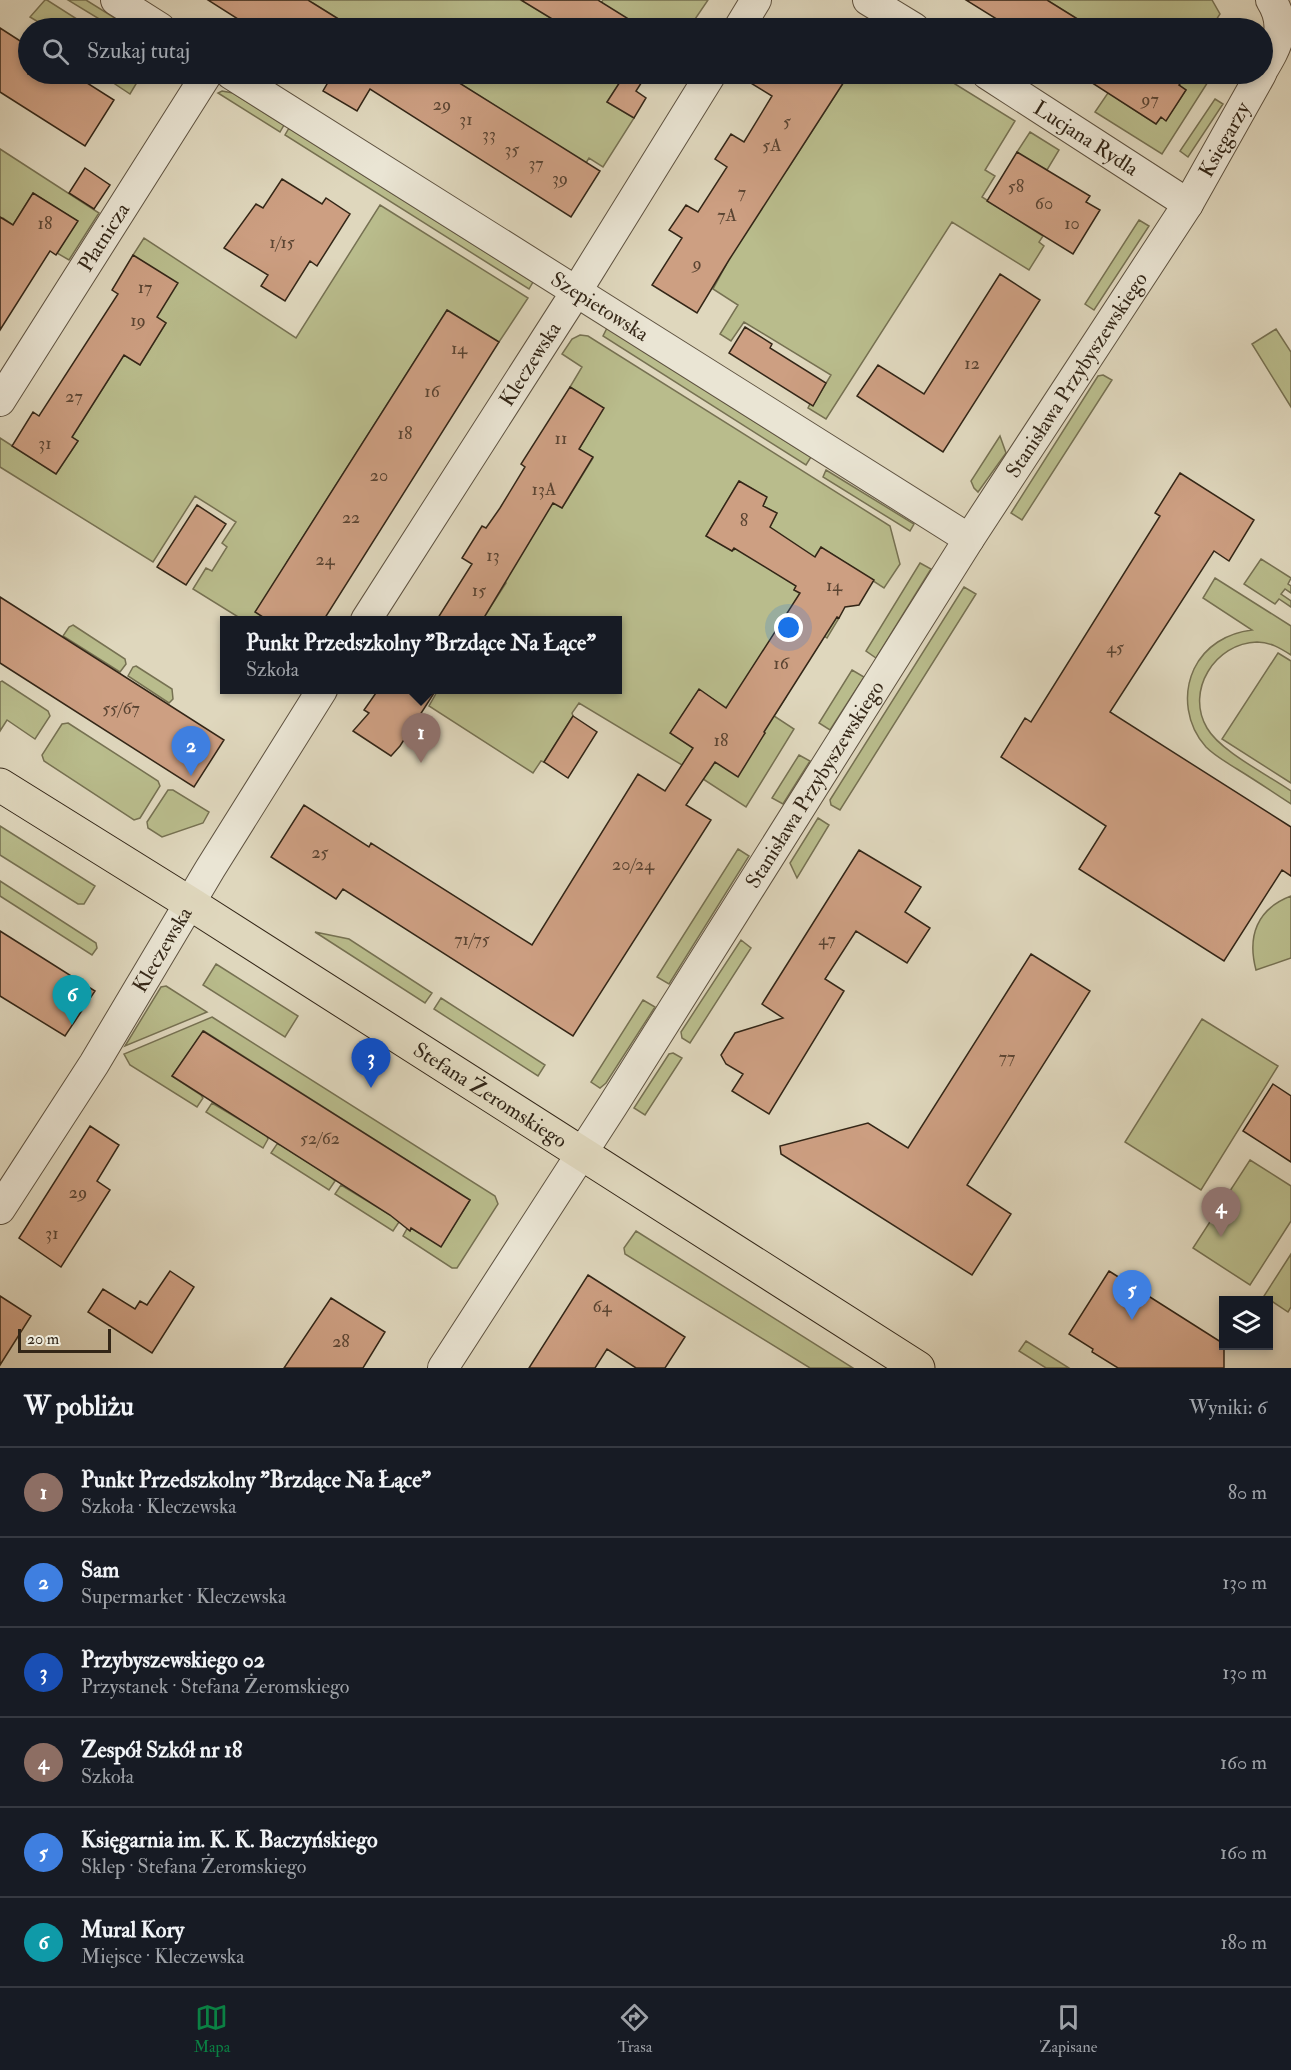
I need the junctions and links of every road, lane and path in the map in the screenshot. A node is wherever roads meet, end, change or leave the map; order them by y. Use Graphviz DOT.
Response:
graph roads {
  1 [pos="116,0"];
  2 [pos="756,0"];
  3 [pos="868,0"];
  4 [pos="1271,0"];
  5 [pos="144,18"];
  6 [pos="745,18"];
  7 [pos="898,18"];
  8 [pos="1273,50"];
  9 [pos="201,84"];
  10 [pos="247,84"];
  11 [pos="705,84"];
  12 [pos="1002,84"];
  13 [pos="1255,84"];
  14 [pos="1188,204"];
  15 [pos="576,292"];
  16 [pos="0,401"];
  17 [pos="969,539"];
  18 [pos="369,616"];
  19 [pos="320,694"];
  20 [pos="0,785"];
  21 [pos="191,904"];
  22 [pos="581,1154"];
  23 [pos="0,1209"];
  24 [pos="443,1368"];
  25 [pos="918,1368"];
  1 -- 5 [label="street"];
  2 -- 6 [label="street"];
  3 -- 7 [label="street"];
  4 -- 8 [label="street, Księgarzy"];
  9 -- 16 [label="street, Płatnicza"];
  10 -- 15 [label="street, Szepietowska"];
  11 -- 15 [label="street, Kleczewska"];
  12 -- 14 [label="street, Lucjana Rydla"];
  13 -- 14 [label="street, Księgarzy"];
  14 -- 17 [label="street, Stanisława Przybyszewskiego"];
  15 -- 17 [label="street, Szepietowska"];
  15 -- 18 [label="street, Kleczewska"];
  17 -- 22 [label="street, Stanisława Przybyszewskiego"];
  19 -- 21 [label="street, Kleczewska"];
  20 -- 21 [label="main road, Stefana Żeromskiego"];
  21 -- 22 [label="main road, Stefana Żeromskiego"];
  21 -- 23 [label="street, Kleczewska"];
  22 -- 24 [label="street, Stanisława Przybyszewskiego"];
  22 -- 25 [label="main road, Stefana Żeromskiego"];
}
